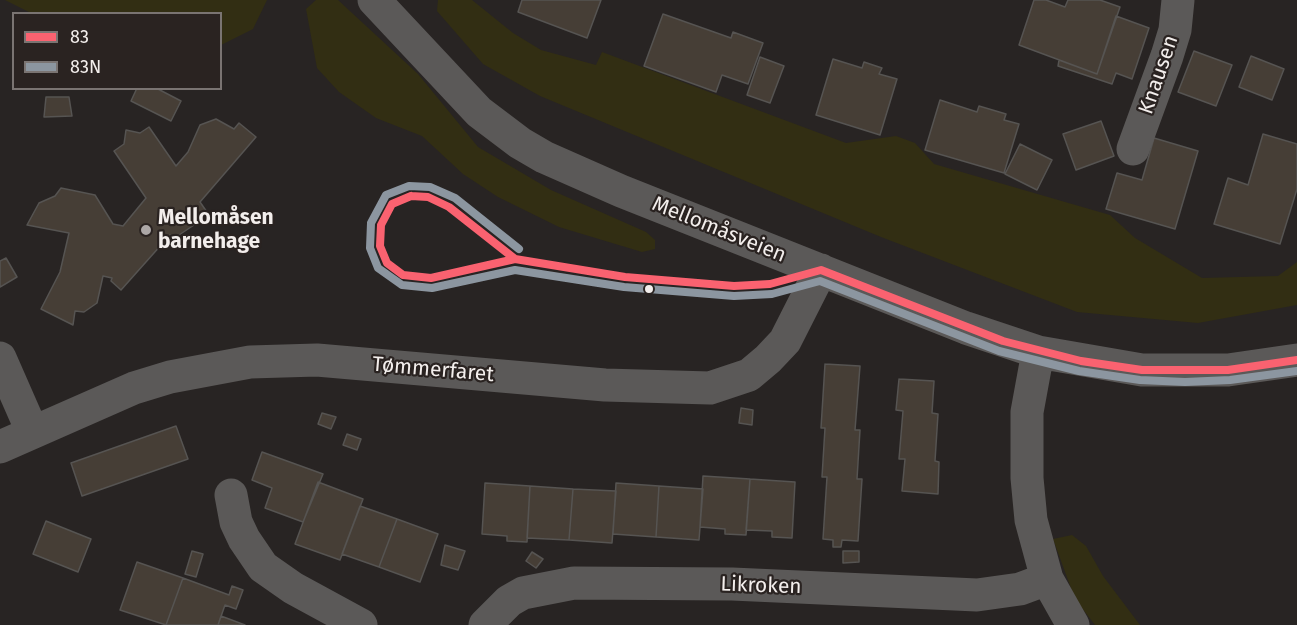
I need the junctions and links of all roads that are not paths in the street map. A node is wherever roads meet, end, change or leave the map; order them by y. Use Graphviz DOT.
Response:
graph roads {
  1 [pos="374,0"];
  2 [pos="1178,0"];
  3 [pos="1133,149"];
  4 [pos="821,270"];
  5 [pos="1038,352"];
  6 [pos="0,358"];
  7 [pos="1297,360"];
  8 [pos="32,430"];
  9 [pos="0,447"];
  10 [pos="231,495"];
  11 [pos="1047,579"];
  12 [pos="361,625"];
  13 [pos="485,625"];
  14 [pos="1073,625"];
  1 -- 4 [label="street, Mellomåsveien"];
  2 -- 3 [label="street, Knausen"];
  4 -- 5 [label="street, Mellomåsveien"];
  4 -- 8 [label="street, Tømmerfaret"];
  5 -- 7 [label="street, Mellomåsveien"];
  5 -- 11 [label="street"];
  6 -- 8 [label="street"];
  8 -- 9 [label="street, Tømmerfaret"];
  10 -- 12 [label="street"];
  11 -- 13 [label="street, Likroken"];
  11 -- 14 [label="street"];
}
